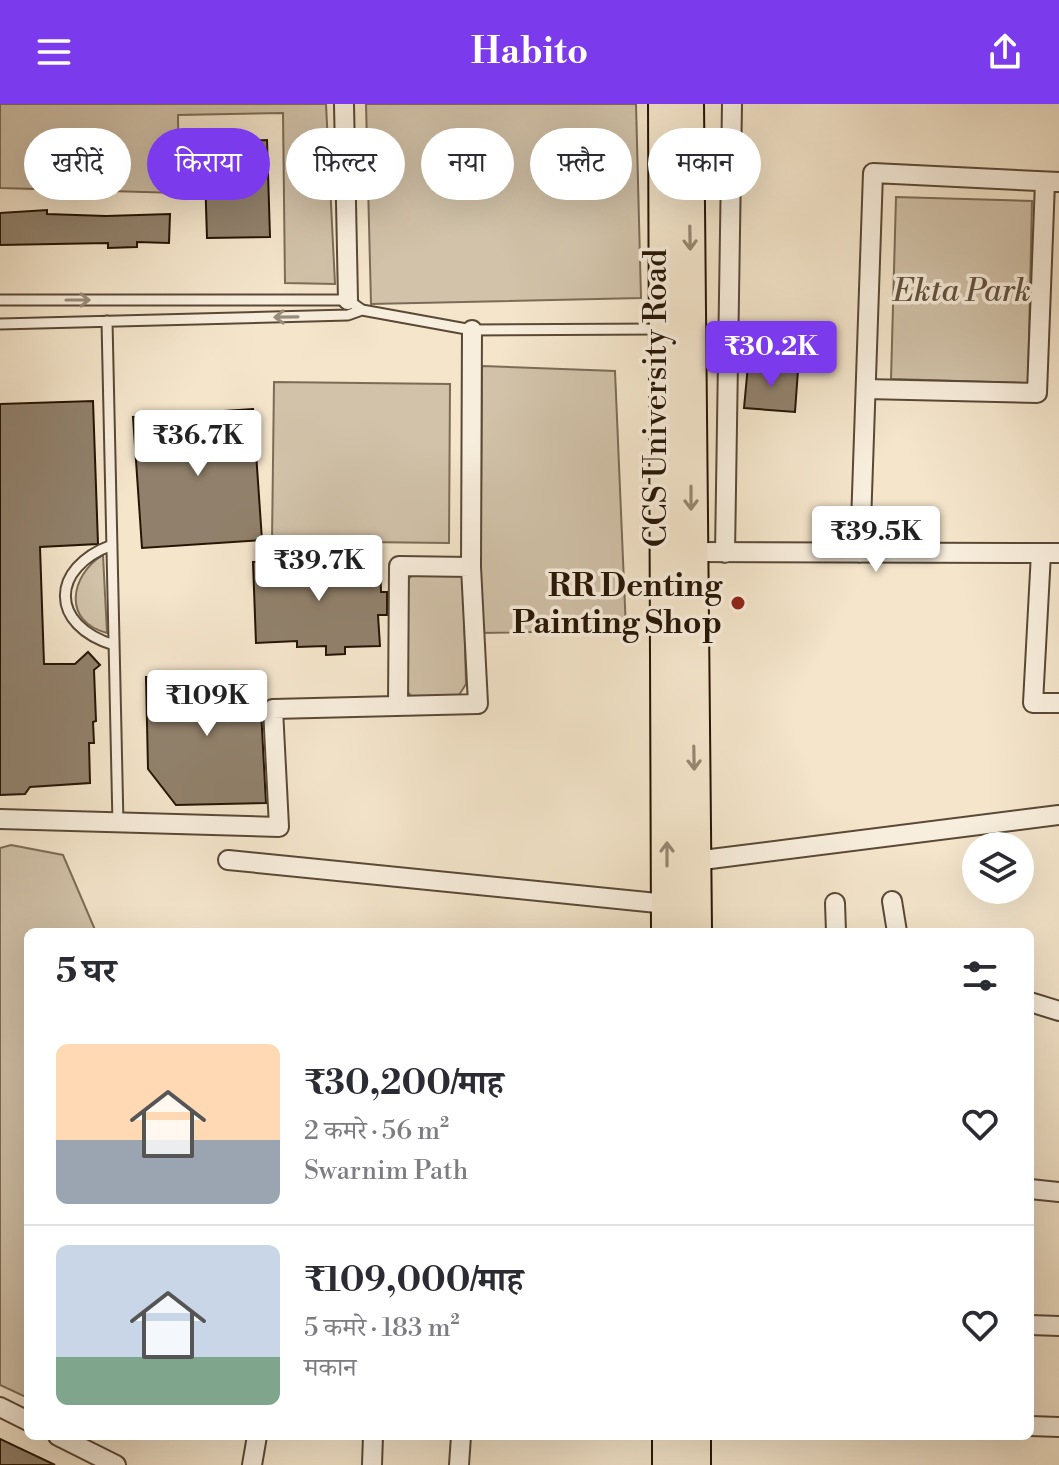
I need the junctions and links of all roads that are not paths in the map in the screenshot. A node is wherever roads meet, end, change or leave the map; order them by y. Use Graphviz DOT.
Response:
graph roads {
  1 [pos="344,104"];
  2 [pos="664,104"];
  3 [pos="688,104"];
  4 [pos="732,104"];
  5 [pos="1052,182"];
  6 [pos="0,300"];
  7 [pos="355,305"];
  8 [pos="107,321"];
  9 [pos="0,324"];
  10 [pos="665,329"];
  11 [pos="472,330"];
  12 [pos="866,389"];
  13 [pos="112,545"];
  14 [pos="691,552"];
  15 [pos="725,553"];
  16 [pos="860,553"];
  17 [pos="1050,553"];
  18 [pos="471,567"];
  19 [pos="114,645"];
  20 [pos="1059,703"];
  21 [pos="398,706"];
  22 [pos="1059,815"];
  23 [pos="0,819"];
  24 [pos="118,824"];
  25 [pos="228,860"];
  26 [pos="695,861"];
  27 [pos="892,901"];
  28 [pos="835,903"];
  29 [pos="667,918"];
  30 [pos="696,928"];
  31 [pos="836,928"];
  32 [pos="896,928"];
  33 [pos="1034,1003"];
  34 [pos="1059,1011"];
  35 [pos="1034,1189"];
  36 [pos="1059,1192"];
  37 [pos="1034,1325"];
  38 [pos="1059,1326"];
  39 [pos="0,1407"];
  40 [pos="24,1419"];
  41 [pos="1034,1426"];
  42 [pos="1059,1427"];
  43 [pos="66,1440"];
  44 [pos="256,1440"];
  45 [pos="373,1440"];
  46 [pos="461,1440"];
  47 [pos="668,1440"];
  48 [pos="695,1440"];
  49 [pos="116,1465"];
  50 [pos="252,1465"];
  51 [pos="372,1465"];
  52 [pos="459,1465"];
  53 [pos="668,1465"];
  54 [pos="695,1465"];
  1 -- 7 [label="street"];
  2 -- 10 [label="highway, CCS University Road"];
  3 -- 14 [label="highway, CCS University Road, one-way"];
  4 -- 15 [label="street"];
  5 -- 12 [label="street"];
  5 -- 12 [label="street"];
  6 -- 7 [label="lane, one-way"];
  7 -- 8 [label="lane, one-way"];
  7 -- 11 [label="lane"];
  8 -- 9 [label="lane"];
  8 -- 13 [label="lane"];
  10 -- 11 [label="lane"];
  29 -- 10 [label="highway, CCS University Road, one-way"];
  11 -- 18 [label="street"];
  12 -- 16 [label="street"];
  13 -- 19 [label="lane"];
  13 -- 19 [label="lane"];
  14 -- 15 [label="street"];
  14 -- 26 [label="highway, CCS University Road, one-way"];
  15 -- 16 [label="street"];
  16 -- 17 [label="street"];
  17 -- 20 [label="street"];
  18 -- 21 [label="street"];
  18 -- 21 [label="street"];
  19 -- 24 [label="lane"];
  21 -- 24 [label="street"];
  22 -- 26 [label="street"];
  23 -- 24 [label="street"];
  25 -- 29 [label="street"];
  26 -- 30 [label="highway, CCS University Road"];
  27 -- 32 [label="street"];
  28 -- 31 [label="street"];
  33 -- 34 [label="street"];
  35 -- 36 [label="street"];
  37 -- 38 [label="street"];
  39 -- 40 [label="street"];
  41 -- 42 [label="street"];
  43 -- 49 [label="street"];
  44 -- 50 [label="street"];
  45 -- 51 [label="street"];
  46 -- 52 [label="street"];
  47 -- 53 [label="highway"];
  48 -- 54 [label="highway"];
}
